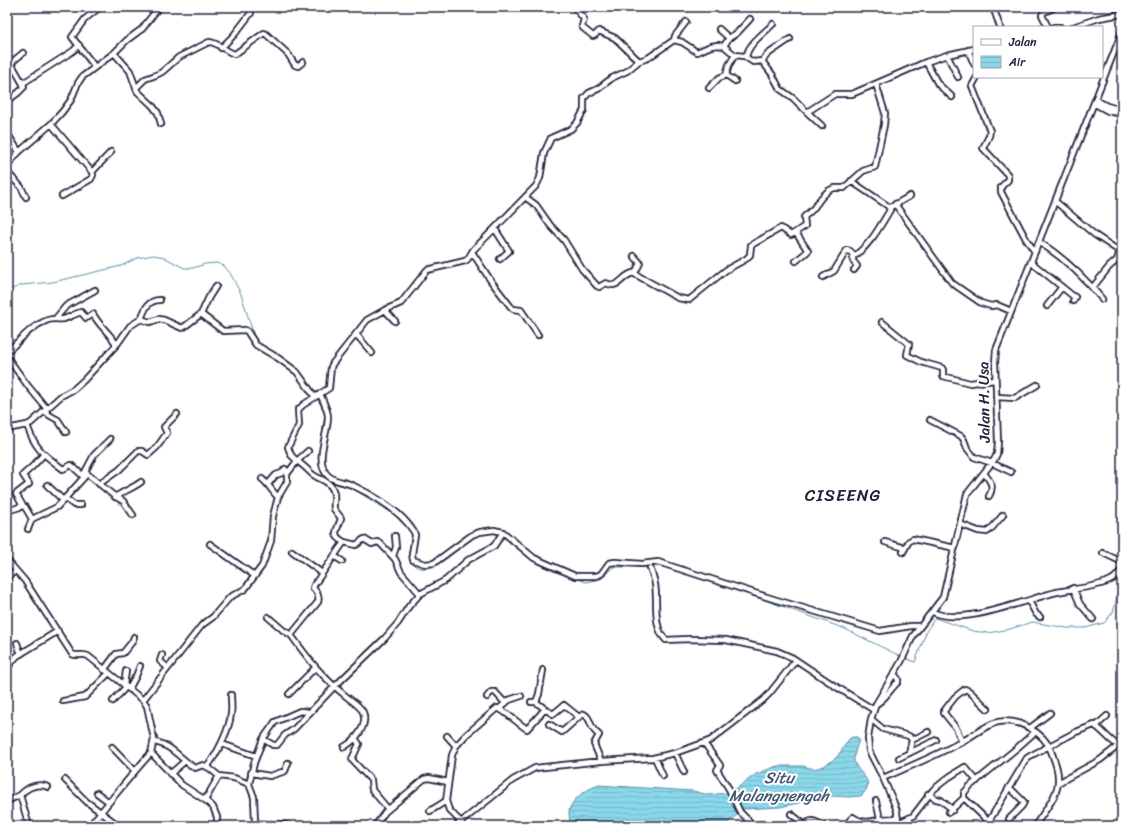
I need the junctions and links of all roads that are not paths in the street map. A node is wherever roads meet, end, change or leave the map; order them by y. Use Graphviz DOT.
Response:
graph roads {
  1 [pos="100,7"];
  2 [pos="159,7"];
  3 [pos="574,7"];
  4 [pos="993,7"];
  5 [pos="1055,7"];
  6 [pos="251,13"];
  7 [pos="1122,14"];
  8 [pos="750,18"];
  9 [pos="686,22"];
  10 [pos="773,24"];
  11 [pos="1000,26"];
  12 [pos="1048,26"];
  13 [pos="1076,26"];
  14 [pos="719,29"];
  15 [pos="1122,32"];
  16 [pos="729,38"];
  17 [pos="790,39"];
  18 [pos="674,40"];
  19 [pos="79,46"];
  20 [pos="724,46"];
  21 [pos="221,48"];
  22 [pos="973,49"];
  23 [pos="968,50"];
  24 [pos="24,53"];
  25 [pos="114,53"];
  26 [pos="734,55"];
  27 [pos="947,55"];
  28 [pos="746,57"];
  29 [pos="639,61"];
  30 [pos="762,61"];
  31 [pos="303,62"];
  32 [pos="926,62"];
  33 [pos="973,62"];
  34 [pos="95,67"];
  35 [pos="726,75"];
  36 [pos="958,77"];
  37 [pos="976,78"];
  38 [pos="735,81"];
  39 [pos="23,83"];
  40 [pos="876,84"];
  41 [pos="136,88"];
  42 [pos="709,88"];
  43 [pos="952,97"];
  44 [pos="7,101"];
  45 [pos="1095,102"];
  46 [pos="1122,110"];
  47 [pos="807,112"];
  48 [pos="1122,114"];
  49 [pos="51,124"];
  50 [pos="161,124"];
  51 [pos="822,126"];
  52 [pos="7,133"];
  53 [pos="19,152"];
  54 [pos="111,152"];
  55 [pos="7,166"];
  56 [pos="7,172"];
  57 [pos="92,172"];
  58 [pos="851,181"];
  59 [pos="62,196"];
  60 [pos="526,196"];
  61 [pos="910,196"];
  62 [pos="26,197"];
  63 [pos="1056,202"];
  64 [pos="895,204"];
  65 [pos="889,208"];
  66 [pos="495,229"];
  67 [pos="796,233"];
  68 [pos="1039,242"];
  69 [pos="1122,242"];
  70 [pos="472,252"];
  71 [pos="1035,252"];
  72 [pos="1120,252"];
  73 [pos="853,255"];
  74 [pos="634,256"];
  75 [pos="500,259"];
  76 [pos="796,261"];
  77 [pos="1031,262"];
  78 [pos="854,270"];
  79 [pos="635,273"];
  80 [pos="823,277"];
  81 [pos="216,286"];
  82 [pos="1062,287"];
  83 [pos="1093,287"];
  84 [pos="95,290"];
  85 [pos="1102,298"];
  86 [pos="160,300"];
  87 [pos="1073,301"];
  88 [pos="1047,306"];
  89 [pos="385,310"];
  90 [pos="1011,311"];
  91 [pos="201,314"];
  92 [pos="56,318"];
  93 [pos="141,319"];
  94 [pos="395,321"];
  95 [pos="882,322"];
  96 [pos="356,334"];
  97 [pos="538,335"];
  98 [pos="116,344"];
  99 [pos="7,352"];
  100 [pos="372,354"];
  101 [pos="7,357"];
  102 [pos="995,380"];
  103 [pos="1037,385"];
  104 [pos="320,394"];
  105 [pos="315,397"];
  106 [pos="996,397"];
  107 [pos="46,410"];
  108 [pos="177,414"];
  109 [pos="930,420"];
  110 [pos="27,425"];
  111 [pos="7,428"];
  112 [pos="66,432"];
  113 [pos="110,440"];
  114 [pos="308,450"];
  115 [pos="44,454"];
  116 [pos="297,461"];
  117 [pos="992,463"];
  118 [pos="285,469"];
  119 [pos="1011,472"];
  120 [pos="86,473"];
  121 [pos="984,473"];
  122 [pos="262,479"];
  123 [pos="141,482"];
  124 [pos="99,484"];
  125 [pos="268,484"];
  126 [pos="47,485"];
  127 [pos="278,496"];
  128 [pos="989,496"];
  129 [pos="115,497"];
  130 [pos="64,499"];
  131 [pos="81,505"];
  132 [pos="23,506"];
  133 [pos="7,511"];
  134 [pos="133,515"];
  135 [pos="1003,515"];
  136 [pos="32,519"];
  137 [pos="960,524"];
  138 [pos="28,529"];
  139 [pos="503,532"];
  140 [pos="395,536"];
  141 [pos="344,542"];
  142 [pos="886,542"];
  143 [pos="210,544"];
  144 [pos="954,548"];
  145 [pos="292,551"];
  146 [pos="1103,553"];
  147 [pos="334,556"];
  148 [pos="393,556"];
  149 [pos="7,560"];
  150 [pos="342,561"];
  151 [pos="1122,562"];
  152 [pos="650,568"];
  153 [pos="1122,569"];
  154 [pos="16,571"];
  155 [pos="322,573"];
  156 [pos="255,576"];
  157 [pos="7,580"];
  158 [pos="1073,588"];
  159 [pos="420,594"];
  160 [pos="1029,600"];
  161 [pos="932,612"];
  162 [pos="268,617"];
  163 [pos="1040,617"];
  164 [pos="1093,619"];
  165 [pos="920,626"];
  166 [pos="58,631"];
  167 [pos="291,635"];
  168 [pos="134,637"];
  169 [pos="17,643"];
  170 [pos="22,654"];
  171 [pos="162,655"];
  172 [pos="794,662"];
  173 [pos="140,666"];
  174 [pos="7,668"];
  175 [pos="168,668"];
  176 [pos="315,668"];
  177 [pos="104,670"];
  178 [pos="543,670"];
  179 [pos="126,671"];
  180 [pos="108,673"];
  181 [pos="894,674"];
  182 [pos="126,687"];
  183 [pos="334,687"];
  184 [pos="289,694"];
  185 [pos="231,695"];
  186 [pos="521,696"];
  187 [pos="487,697"];
  188 [pos="143,700"];
  189 [pos="63,701"];
  190 [pos="113,701"];
  191 [pos="531,702"];
  192 [pos="536,702"];
  193 [pos="505,703"];
  194 [pos="876,704"];
  195 [pos="500,708"];
  196 [pos="545,709"];
  197 [pos="988,709"];
  198 [pos="874,710"];
  199 [pos="310,712"];
  200 [pos="1050,713"];
  201 [pos="1107,716"];
  202 [pos="579,717"];
  203 [pos="871,719"];
  204 [pos="549,724"];
  205 [pos="1096,726"];
  206 [pos="1030,728"];
  207 [pos="928,732"];
  208 [pos="1035,732"];
  209 [pos="447,736"];
  210 [pos="355,738"];
  211 [pos="263,739"];
  212 [pos="912,740"];
  213 [pos="936,740"];
  214 [pos="154,742"];
  215 [pos="962,742"];
  216 [pos="704,743"];
  217 [pos="222,744"];
  218 [pos="456,746"];
  219 [pos="1049,746"];
  220 [pos="112,747"];
  221 [pos="344,747"];
  222 [pos="1120,747"];
  223 [pos="151,753"];
  224 [pos="675,753"];
  225 [pos="909,753"];
  226 [pos="256,756"];
  227 [pos="655,758"];
  228 [pos="899,758"];
  229 [pos="184,761"];
  230 [pos="601,761"];
  231 [pos="288,763"];
  232 [pos="207,767"];
  233 [pos="135,771"];
  234 [pos="684,772"];
  235 [pos="251,773"];
  236 [pos="170,774"];
  237 [pos="219,776"];
  238 [pos="663,776"];
  239 [pos="883,778"];
  240 [pos="65,780"];
  241 [pos="977,781"];
  242 [pos="448,782"];
  243 [pos="1058,783"];
  244 [pos="249,784"];
  245 [pos="48,787"];
  246 [pos="1009,787"];
  247 [pos="96,793"];
  248 [pos="928,794"];
  249 [pos="20,795"];
  250 [pos="964,798"];
  251 [pos="205,800"];
  252 [pos="7,801"];
  253 [pos="446,801"];
  254 [pos="876,801"];
  255 [pos="110,802"];
  256 [pos="388,809"];
  257 [pos="430,811"];
  258 [pos="101,812"];
  259 [pos="791,814"];
  260 [pos="1009,819"];
  261 [pos="880,820"];
  262 [pos="748,821"];
  263 [pos="462,822"];
  264 [pos="898,822"];
  265 [pos="987,824"];
  266 [pos="118,825"];
  267 [pos="804,825"];
  268 [pos="29,826"];
  269 [pos="89,826"];
  270 [pos="217,826"];
  271 [pos="290,826"];
  272 [pos="375,826"];
  273 [pos="456,826"];
  274 [pos="744,826"];
  275 [pos="755,826"];
  276 [pos="768,826"];
  277 [pos="824,826"];
  278 [pos="844,826"];
  279 [pos="1035,826"];
  1 -- 19 [label="street"];
  2 -- 25 [label="street"];
  3 -- 29 [label="street"];
  4 -- 11 [label="street"];
  5 -- 12 [label="street"];
  6 -- 21 [label="street"];
  7 -- 13 [label="street"];
  8 -- 16 [label="street"];
  9 -- 18 [label="street"];
  10 -- 28 [label="street"];
  14 -- 16 [label="street"];
  15 -- 45 [label="street, Jalan H. Usa"];
  16 -- 20 [label="street"];
  17 -- 30 [label="street"];
  18 -- 20 [label="street"];
  18 -- 29 [label="street"];
  19 -- 34 [label="street"];
  19 -- 39 [label="street"];
  20 -- 26 [label="street"];
  21 -- 31 [label="street"];
  21 -- 41 [label="street"];
  22 -- 23 [label="street"];
  23 -- 27 [label="street"];
  23 -- 33 [label="street"];
  24 -- 39 [label="street"];
  25 -- 34 [label="street"];
  25 -- 41 [label="street"];
  26 -- 28 [label="street"];
  26 -- 35 [label="street"];
  27 -- 32 [label="street"];
  27 -- 36 [label="street"];
  28 -- 30 [label="street"];
  29 -- 60 [label="street"];
  30 -- 47 [label="street"];
  32 -- 40 [label="street"];
  32 -- 43 [label="street"];
  34 -- 49 [label="street"];
  35 -- 38 [label="street"];
  35 -- 42 [label="street"];
  37 -- 71 [label="street"];
  39 -- 44 [label="street"];
  40 -- 47 [label="street"];
  40 -- 58 [label="street"];
  41 -- 50 [label="street"];
  45 -- 46 [label="street"];
  45 -- 48 [label="street"];
  45 -- 63 [label="street, Jalan H. Usa"];
  47 -- 51 [label="street"];
  49 -- 53 [label="street"];
  49 -- 57 [label="street"];
  52 -- 53 [label="street"];
  53 -- 55 [label="street"];
  54 -- 57 [label="street"];
  56 -- 62 [label="street"];
  57 -- 59 [label="street"];
  58 -- 65 [label="street"];
  58 -- 67 [label="street"];
  60 -- 66 [label="street"];
  60 -- 79 [label="street"];
  61 -- 64 [label="street"];
  63 -- 68 [label="street, Jalan H. Usa"];
  63 -- 72 [label="street"];
  64 -- 65 [label="street"];
  64 -- 90 [label="street"];
  65 -- 73 [label="street"];
  66 -- 70 [label="street"];
  66 -- 75 [label="street"];
  67 -- 76 [label="street"];
  67 -- 79 [label="street"];
  68 -- 71 [label="street, Jalan H. Usa"];
  68 -- 83 [label="street"];
  69 -- 72 [label="street"];
  70 -- 89 [label="street"];
  70 -- 97 [label="street"];
  71 -- 77 [label="street, Jalan H. Usa"];
  72 -- 83 [label="street"];
  73 -- 78 [label="street"];
  73 -- 80 [label="street"];
  74 -- 79 [label="street"];
  77 -- 82 [label="street"];
  77 -- 90 [label="street, Jalan H. Usa"];
  81 -- 91 [label="street"];
  82 -- 87 [label="street"];
  82 -- 88 [label="street"];
  83 -- 85 [label="street"];
  84 -- 92 [label="street"];
  86 -- 93 [label="street"];
  89 -- 94 [label="street"];
  89 -- 96 [label="street"];
  90 -- 102 [label="street, Jalan H. Usa"];
  91 -- 93 [label="street"];
  91 -- 105 [label="street"];
  92 -- 98 [label="street"];
  92 -- 99 [label="street"];
  93 -- 98 [label="street"];
  95 -- 102 [label="street"];
  96 -- 100 [label="street"];
  96 -- 104 [label="street"];
  98 -- 107 [label="street"];
  101 -- 107 [label="street"];
  102 -- 106 [label="street, Jalan H. Usa"];
  103 -- 106 [label="street"];
  104 -- 105 [label="street"];
  104 -- 139 [label="street"];
  105 -- 116 [label="street"];
  106 -- 117 [label="street, Jalan H. Usa"];
  107 -- 110 [label="street"];
  107 -- 112 [label="street"];
  108 -- 124 [label="street"];
  109 -- 117 [label="street"];
  110 -- 111 [label="street"];
  110 -- 115 [label="street"];
  113 -- 120 [label="street"];
  114 -- 116 [label="street"];
  115 -- 120 [label="street"];
  115 -- 132 [label="street"];
  116 -- 118 [label="street"];
  116 -- 141 [label="street"];
  117 -- 119 [label="street"];
  117 -- 121 [label="street, Jalan H. Usa"];
  118 -- 125 [label="street"];
  118 -- 127 [label="street"];
  120 -- 124 [label="street"];
  120 -- 130 [label="street"];
  121 -- 128 [label="street"];
  121 -- 137 [label="street, Jalan H. Usa"];
  122 -- 125 [label="street"];
  123 -- 129 [label="street"];
  124 -- 129 [label="street"];
  125 -- 127 [label="street"];
  126 -- 130 [label="street"];
  127 -- 156 [label="street"];
  129 -- 134 [label="street"];
  130 -- 131 [label="street"];
  130 -- 136 [label="street"];
  132 -- 133 [label="street"];
  132 -- 136 [label="street"];
  135 -- 137 [label="street"];
  136 -- 138 [label="street"];
  137 -- 144 [label="street, Jalan H. Usa"];
  139 -- 159 [label="street"];
  139 -- 165 [label="street"];
  140 -- 148 [label="street"];
  141 -- 147 [label="street"];
  141 -- 148 [label="street"];
  142 -- 144 [label="street"];
  143 -- 156 [label="street"];
  144 -- 161 [label="street, Jalan H. Usa"];
  145 -- 155 [label="street"];
  146 -- 151 [label="street"];
  147 -- 150 [label="street"];
  147 -- 155 [label="street"];
  148 -- 159 [label="street"];
  149 -- 154 [label="street"];
  152 -- 172 [label="street"];
  153 -- 158 [label="street"];
  154 -- 157 [label="street"];
  154 -- 166 [label="street"];
  155 -- 167 [label="street"];
  156 -- 175 [label="street"];
  158 -- 160 [label="street"];
  158 -- 164 [label="street"];
  159 -- 183 [label="street"];
  160 -- 161 [label="street"];
  160 -- 163 [label="street"];
  161 -- 165 [label="street, Jalan H. Usa"];
  162 -- 167 [label="street"];
  165 -- 181 [label="street, Jalan H. Usa"];
  166 -- 170 [label="street"];
  166 -- 177 [label="street"];
  167 -- 176 [label="street"];
  168 -- 177 [label="street"];
  169 -- 170 [label="street"];
  170 -- 174 [label="street"];
  171 -- 175 [label="street"];
  172 -- 198 [label="street"];
  172 -- 216 [label="street"];
  173 -- 182 [label="street"];
  175 -- 188 [label="street"];
  176 -- 183 [label="street"];
  176 -- 184 [label="street"];
  177 -- 180 [label="street"];
  178 -- 192 [label="street"];
  179 -- 182 [label="street"];
  180 -- 182 [label="street"];
  180 -- 189 [label="street"];
  181 -- 194 [label="street, Jalan H. Usa"];
  181 -- 194 [label="street"];
  182 -- 188 [label="street"];
  182 -- 190 [label="street"];
  183 -- 199 [label="street"];
  183 -- 210 [label="street"];
  185 -- 217 [label="street"];
  186 -- 193 [label="street"];
  187 -- 193 [label="street"];
  188 -- 214 [label="street"];
  191 -- 192 [label="street"];
  192 -- 196 [label="street"];
  193 -- 195 [label="street"];
  194 -- 198 [label="street, Jalan H. Usa"];
  195 -- 196 [label="street"];
  195 -- 218 [label="street"];
  196 -- 202 [label="street"];
  197 -- 215 [label="street"];
  198 -- 203 [label="street, Jalan H. Usa"];
  199 -- 211 [label="street"];
  199 -- 211 [label="street"];
  200 -- 206 [label="street"];
  201 -- 205 [label="street"];
  202 -- 204 [label="street"];
  202 -- 230 [label="street"];
  203 -- 212 [label="street"];
  203 -- 239 [label="street, Jalan H. Usa"];
  205 -- 219 [label="street"];
  205 -- 222 [label="street"];
  206 -- 208 [label="street"];
  206 -- 215 [label="street"];
  207 -- 212 [label="street"];
  208 -- 219 [label="street"];
  208 -- 241 [label="street"];
  209 -- 218 [label="street"];
  210 -- 221 [label="street"];
  210 -- 256 [label="street"];
  211 -- 226 [label="street"];
  212 -- 225 [label="street"];
  213 -- 225 [label="street"];
  214 -- 223 [label="street"];
  214 -- 229 [label="street"];
  215 -- 239 [label="street"];
  216 -- 224 [label="street"];
  216 -- 262 [label="street"];
  217 -- 226 [label="street"];
  217 -- 232 [label="street"];
  218 -- 242 [label="street"];
  219 -- 243 [label="street"];
  219 -- 246 [label="street"];
  220 -- 233 [label="street"];
  222 -- 243 [label="street"];
  223 -- 233 [label="street"];
  223 -- 236 [label="street"];
  224 -- 227 [label="street"];
  224 -- 234 [label="street"];
  225 -- 228 [label="street"];
  226 -- 235 [label="street"];
  227 -- 230 [label="street"];
  227 -- 238 [label="street"];
  229 -- 232 [label="street"];
  229 -- 236 [label="street"];
  230 -- 263 [label="street"];
  231 -- 235 [label="street"];
  232 -- 237 [label="street"];
  233 -- 255 [label="street"];
  235 -- 244 [label="street"];
  236 -- 251 [label="street"];
  237 -- 244 [label="street"];
  237 -- 251 [label="street"];
  239 -- 264 [label="street, Jalan H. Usa"];
  240 -- 258 [label="street"];
  241 -- 248 [label="street"];
  241 -- 250 [label="street"];
  242 -- 253 [label="street"];
  242 -- 256 [label="street"];
  243 -- 279 [label="street"];
  244 -- 271 [label="street"];
  245 -- 249 [label="street"];
  246 -- 260 [label="street"];
  246 -- 265 [label="street"];
  247 -- 255 [label="street"];
  248 -- 250 [label="street"];
  248 -- 264 [label="street"];
  249 -- 252 [label="street"];
  249 -- 268 [label="street"];
  250 -- 265 [label="street"];
  251 -- 270 [label="street"];
  253 -- 257 [label="street"];
  253 -- 263 [label="street"];
  254 -- 261 [label="street"];
  255 -- 258 [label="street"];
  256 -- 272 [label="street"];
  258 -- 266 [label="street"];
  258 -- 269 [label="street"];
  259 -- 267 [label="street"];
  261 -- 264 [label="street"];
  261 -- 278 [label="street"];
  262 -- 274 [label="street"];
  262 -- 275 [label="street"];
  263 -- 273 [label="street"];
  267 -- 277 [label="street"];
  275 -- 276 [label="street"];
}
